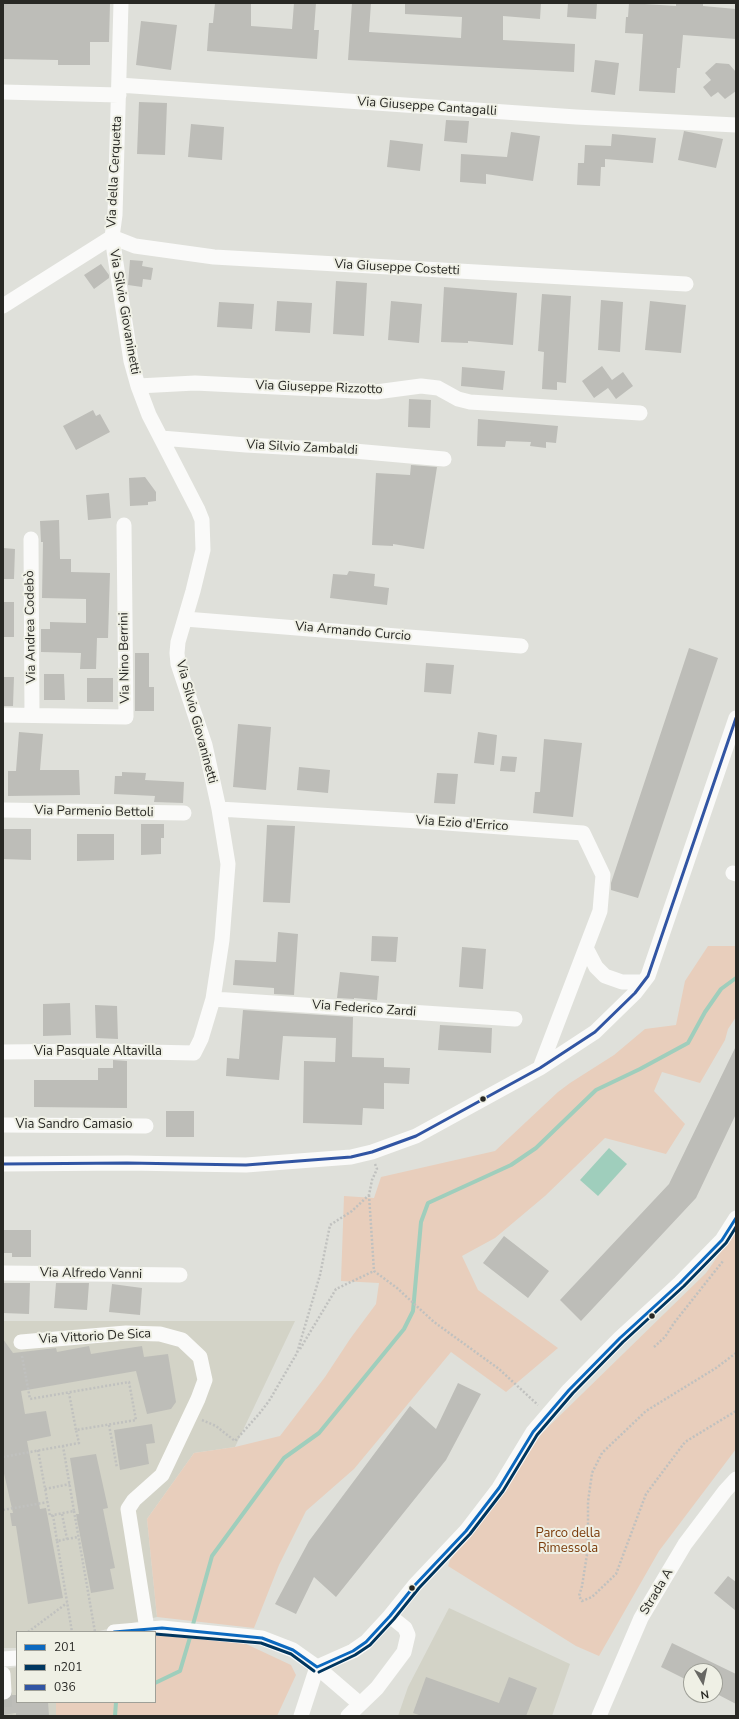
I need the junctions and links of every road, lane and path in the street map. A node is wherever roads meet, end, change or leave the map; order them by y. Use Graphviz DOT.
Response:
graph roads {
  1 [pos="121,3"];
  2 [pos="119,90"];
  3 [pos="3,92"];
  4 [pos="736,125"];
  5 [pos="112,237"];
  6 [pos="686,284"];
  7 [pos="3,306"];
  8 [pos="138,386"];
  9 [pos="640,412"];
  10 [pos="161,438"];
  11 [pos="444,459"];
  12 [pos="124,524"];
  13 [pos="30,539"];
  14 [pos="185,619"];
  15 [pos="521,646"];
  16 [pos="3,715"];
  17 [pos="32,715"];
  18 [pos="736,718"];
  19 [pos="219,809"];
  20 [pos="3,810"];
  21 [pos="184,813"];
  22 [pos="586,948"];
  23 [pos="643,982"];
  24 [pos="213,999"];
  25 [pos="515,1019"];
  26 [pos="3,1052"];
  27 [pos="194,1054"];
  28 [pos="540,1068"];
  29 [pos="3,1125"];
  30 [pos="146,1126"];
  31 [pos="372,1152"];
  32 [pos="3,1164"];
  33 [pos="369,1195"];
  34 [pos="736,1218"];
  35 [pos="725,1259"];
  36 [pos="374,1271"];
  37 [pos="3,1273"];
  38 [pos="180,1275"];
  39 [pos="21,1342"];
  40 [pos="654,1347"];
  41 [pos="297,1353"];
  42 [pos="736,1353"];
  43 [pos="69,1393"];
  44 [pos="736,1411"];
  45 [pos="548,1414"];
  46 [pos="190,1416"];
  47 [pos="109,1425"];
  48 [pos="76,1430"];
  49 [pos="63,1446"];
  50 [pos="38,1450"];
  51 [pos="3,1456"];
  52 [pos="117,1468"];
  53 [pos="736,1479"];
  54 [pos="70,1484"];
  55 [pos="46,1489"];
  56 [pos="48,1502"];
  57 [pos="3,1510"];
  58 [pos="74,1511"];
  59 [pos="62,1514"];
  60 [pos="52,1515"];
  61 [pos="78,1537"];
  62 [pos="67,1539"];
  63 [pos="57,1541"];
  64 [pos="68,1603"];
  65 [pos="390,1616"];
  66 [pos="147,1629"];
  67 [pos="29,1631"];
  68 [pos="72,1631"];
  69 [pos="95,1631"];
  70 [pos="125,1631"];
  71 [pos="16,1658"];
  72 [pos="3,1659"];
  73 [pos="317,1667"];
  74 [pos="3,1674"];
  75 [pos="4,1692"];
  76 [pos="360,1704"];
  77 [pos="301,1716"];
  78 [pos="348,1716"];
  79 [pos="599,1716"];
  1 -- 2 [label="street, Via della Cerquetta"];
  2 -- 3 [label="street, Via Giuseppe Cantagalli"];
  2 -- 4 [label="street, Via Giuseppe Cantagalli"];
  2 -- 5 [label="street, Via della Cerquetta"];
  5 -- 6 [label="street, Via Giuseppe Costetti"];
  5 -- 7 [label="street, Via della Cerquetta"];
  5 -- 8 [label="street, Via Silvio Giovaninetti"];
  8 -- 9 [label="street, Via Giuseppe Rizzotto"];
  8 -- 10 [label="street, Via Silvio Giovaninetti"];
  10 -- 11 [label="street, Via Silvio Zambaldi"];
  10 -- 14 [label="street, Via Silvio Giovaninetti"];
  12 -- 17 [label="street, Via Nino Berrini"];
  13 -- 17 [label="street, Via Andrea Codebò"];
  14 -- 15 [label="street, Via Armando Curcio"];
  14 -- 19 [label="street, Via Silvio Giovaninetti"];
  16 -- 17 [label="street, Via Nino Berrini"];
  18 -- 23 [label="street"];
  19 -- 22 [label="street, Via Ezio d'Errico"];
  19 -- 24 [label="street, Via Silvio Giovaninetti"];
  20 -- 21 [label="street, Via Parmenio Bettoli"];
  22 -- 23 [label="street"];
  22 -- 28 [label="street, Via Ezio d'Errico"];
  23 -- 28 [label="street"];
  24 -- 25 [label="street, Via Federico Zardi"];
  24 -- 27 [label="street, Via Silvio Giovaninetti"];
  26 -- 27 [label="street, Via Pasquale Altavilla"];
  28 -- 31 [label="street"];
  29 -- 30 [label="street, Via Sandro Camasio"];
  31 -- 32 [label="street"];
  31 -- 33 [label="path"];
  33 -- 36 [label="path"];
  33 -- 41 [label="path"];
  34 -- 45 [label="street"];
  35 -- 40 [label="path"];
  36 -- 41 [label="path"];
  36 -- 45 [label="path"];
  37 -- 38 [label="street, Via Alfredo Vanni"];
  39 -- 43 [label="path"];
  39 -- 46 [label="street, Via Vittorio De Sica"];
  41 -- 46 [label="path"];
  42 -- 44 [label="path"];
  43 -- 47 [label="path"];
  43 -- 48 [label="path"];
  45 -- 65 [label="street"];
  46 -- 66 [label="street, Via Vittorio De Sica"];
  47 -- 48 [label="path"];
  47 -- 52 [label="path"];
  48 -- 49 [label="path"];
  49 -- 50 [label="path"];
  49 -- 54 [label="path"];
  50 -- 51 [label="path"];
  50 -- 55 [label="path"];
  53 -- 79 [label="street, Strada A"];
  54 -- 55 [label="path"];
  54 -- 58 [label="path"];
  55 -- 56 [label="path"];
  56 -- 57 [label="path"];
  56 -- 60 [label="path"];
  58 -- 59 [label="path"];
  58 -- 61 [label="path"];
  59 -- 60 [label="path"];
  59 -- 62 [label="path"];
  60 -- 63 [label="path"];
  61 -- 62 [label="path"];
  61 -- 69 [label="path"];
  62 -- 63 [label="path"];
  63 -- 64 [label="path"];
  64 -- 67 [label="path"];
  64 -- 68 [label="path"];
  65 -- 73 [label="street"];
  65 -- 76 [label="street"];
  66 -- 70 [label="street"];
  66 -- 73 [label="street"];
  71 -- 72 [label="street"];
  73 -- 76 [label="street"];
  73 -- 77 [label="street"];
  74 -- 75 [label="street"];
  76 -- 78 [label="street"];
}
